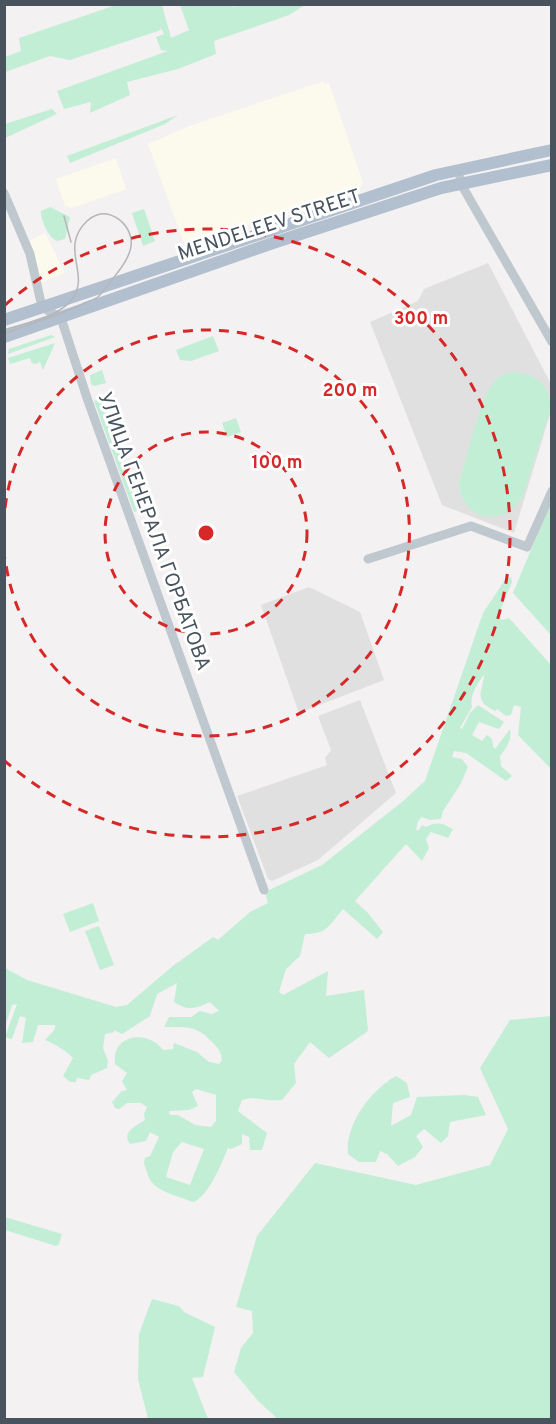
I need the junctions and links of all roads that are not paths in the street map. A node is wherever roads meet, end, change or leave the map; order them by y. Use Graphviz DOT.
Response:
graph roads {
  1 [pos="552,150"];
  2 [pos="552,165"];
  3 [pos="457,170"];
  4 [pos="461,184"];
  5 [pos="4,193"];
  6 [pos="42,307"];
  7 [pos="61,318"];
  8 [pos="4,320"];
  9 [pos="4,337"];
  10 [pos="552,342"];
  11 [pos="552,491"];
  12 [pos="368,559"];
  13 [pos="264,890"];
  1 -- 3 [label="main road, MENDELEEV STREET"];
  2 -- 4 [label="main road, MENDELEEV STREET"];
  3 -- 4 [label="street"];
  3 -- 6 [label="main road, MENDELEEV STREET"];
  4 -- 7 [label="main road, MENDELEEV STREET"];
  4 -- 10 [label="street"];
  5 -- 6 [label="street"];
  6 -- 7 [label="street"];
  6 -- 8 [label="main road, MENDELEEV STREET"];
  7 -- 9 [label="main road, MENDELEEV STREET"];
  7 -- 13 [label="street, УЛИЦА ГЕНЕРАЛА ГОРБАТОВА"];
  11 -- 12 [label="street"];
}
